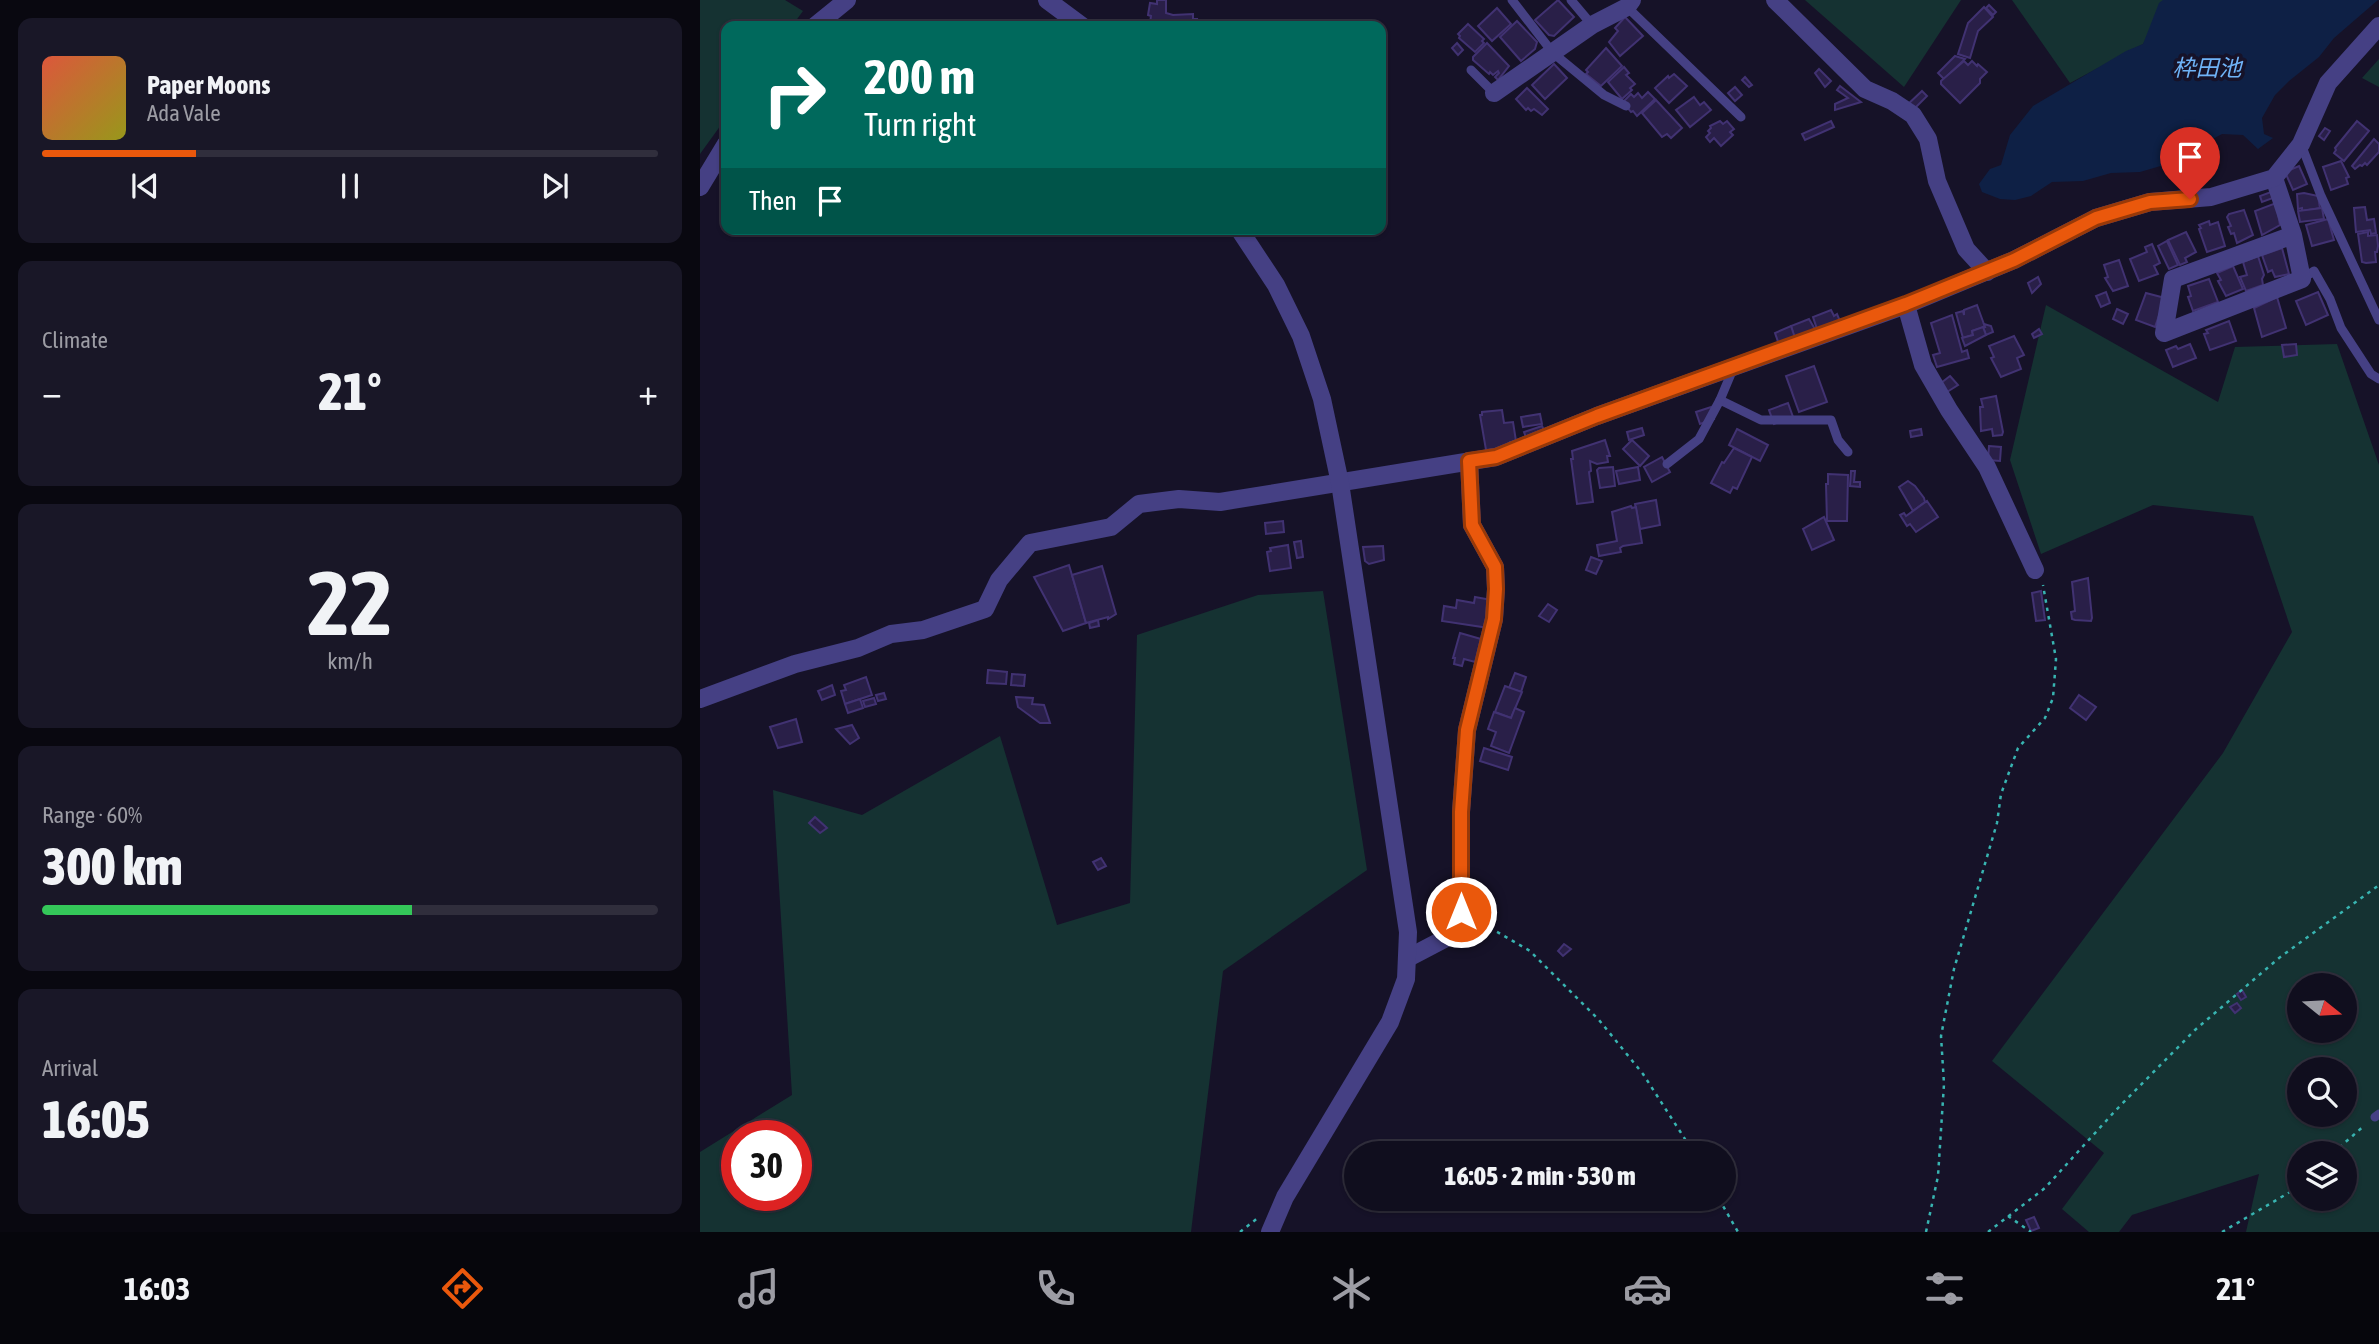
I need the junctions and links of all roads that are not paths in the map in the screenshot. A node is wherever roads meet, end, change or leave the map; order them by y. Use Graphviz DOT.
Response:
graph roads {
  1 [pos="846,0"];
  2 [pos="1047,0"];
  3 [pos="1512,0"];
  4 [pos="1571,0"];
  5 [pos="1775,0"];
  6 [pos="1629,3"];
  7 [pos="821,21"];
  8 [pos="1075,21"];
  9 [pos="1592,25"];
  10 [pos="2379,26"];
  11 [pos="1553,53"];
  12 [pos="1471,70"];
  13 [pos="1494,93"];
  14 [pos="1626,106"];
  15 [pos="1741,117"];
  16 [pos="2301,144"];
  17 [pos="721,152"];
  18 [pos="2274,178"];
  19 [pos="700,187"];
  20 [pos="1243,235"];
  21 [pos="2293,235"];
  22 [pos="1987,272"];
  23 [pos="2302,279"];
  24 [pos="1906,304"];
  25 [pos="2379,320"];
  26 [pos="1734,367"];
  27 [pos="2379,379"];
  28 [pos="1720,400"];
  29 [pos="1848,452"];
  30 [pos="1469,461"];
  31 [pos="1667,464"];
  32 [pos="1340,483"];
  33 [pos="2035,570"];
  34 [pos="700,699"];
  35 [pos="1408,958"];
  36 [pos="1270,1232"];
  1 -- 7 [label="street"];
  2 -- 8 [label="street"];
  3 -- 11 [label="lane"];
  4 -- 9 [label="lane"];
  5 -- 22 [label="street"];
  6 -- 9 [label="street"];
  6 -- 15 [label="lane"];
  9 -- 11 [label="street"];
  10 -- 16 [label="street"];
  11 -- 13 [label="street"];
  11 -- 14 [label="lane"];
  12 -- 13 [label="lane"];
  16 -- 18 [label="street"];
  16 -- 25 [label="lane"];
  17 -- 19 [label="street"];
  18 -- 21 [label="street"];
  18 -- 22 [label="street"];
  20 -- 32 [label="street"];
  21 -- 23 [label="street"];
  21 -- 23 [label="street"];
  22 -- 24 [label="street"];
  23 -- 27 [label="lane"];
  24 -- 26 [label="street"];
  24 -- 33 [label="street"];
  26 -- 28 [label="lane"];
  26 -- 30 [label="street"];
  28 -- 29 [label="lane"];
  28 -- 31 [label="lane"];
  30 -- 32 [label="street"];
  30 -- 35 [label="street"];
  32 -- 34 [label="street"];
  32 -- 35 [label="street"];
  35 -- 36 [label="street"];
}
